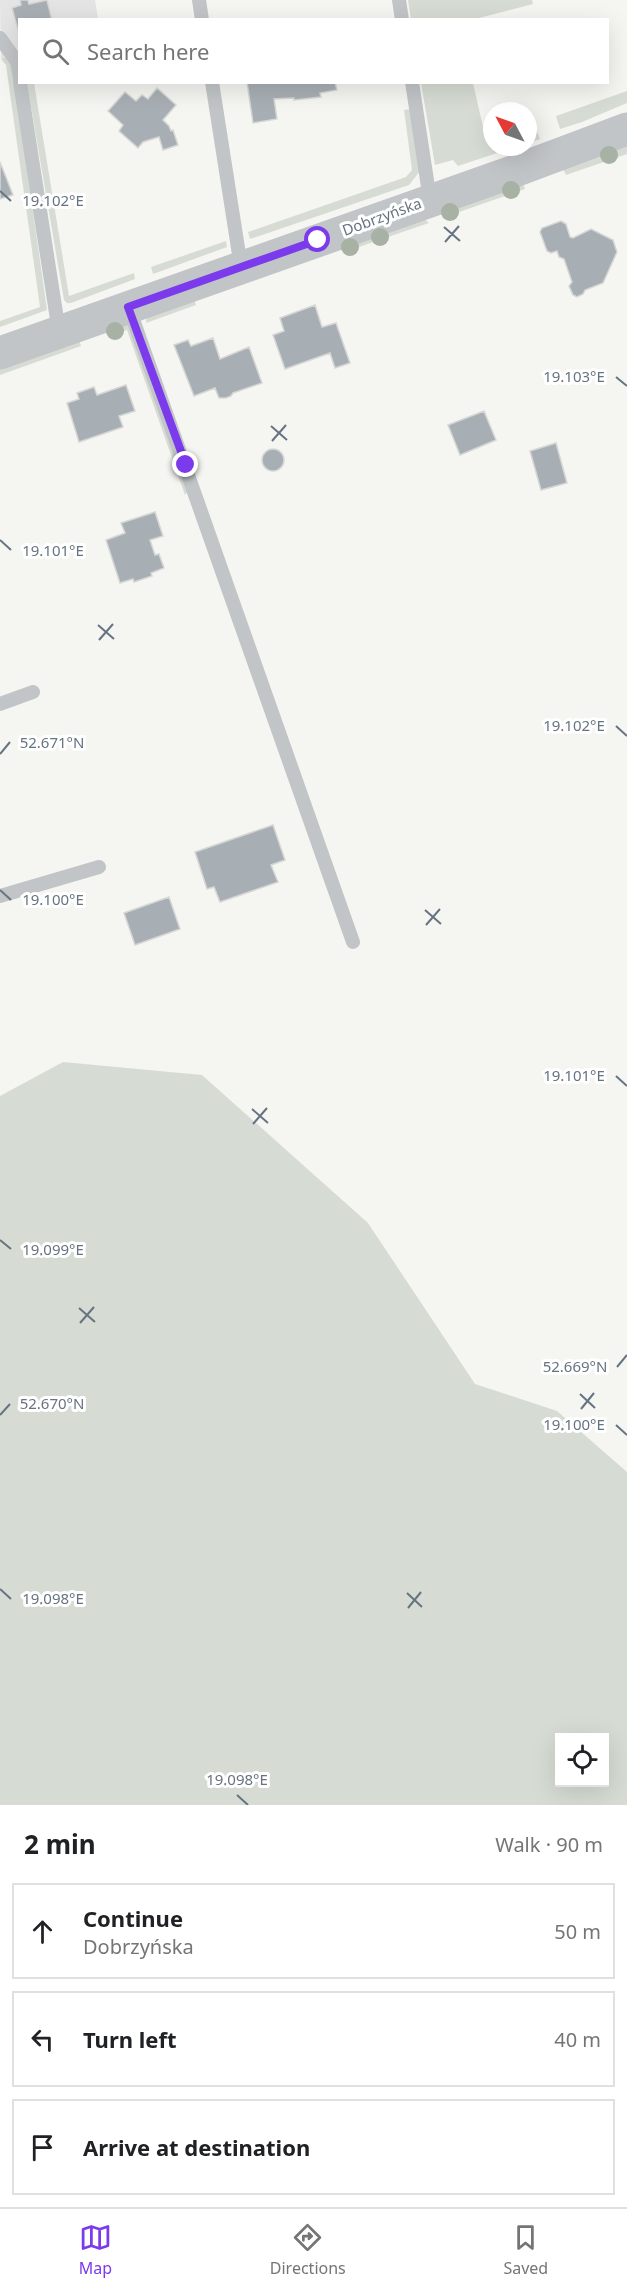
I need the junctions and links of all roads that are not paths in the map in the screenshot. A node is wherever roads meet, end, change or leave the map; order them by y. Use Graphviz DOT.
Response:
graph roads {
  1 [pos="199,0"];
  2 [pos="399,0"];
  3 [pos="202,18"];
  4 [pos="402,18"];
  5 [pos="0,38"];
  6 [pos="18,67"];
  7 [pos="20,84"];
  8 [pos="212,84"];
  9 [pos="412,84"];
  10 [pos="627,129"];
  11 [pos="430,200"];
  12 [pos="241,267"];
  13 [pos="128,307"];
  14 [pos="59,332"];
  15 [pos="0,353"];
  16 [pos="33,692"];
  17 [pos="0,704"];
  18 [pos="99,867"];
  19 [pos="0,896"];
  20 [pos="353,942"];
  1 -- 3 [label="lane"];
  2 -- 4 [label="lane"];
  5 -- 6 [label="lane"];
  7 -- 14 [label="lane"];
  8 -- 12 [label="lane"];
  9 -- 11 [label="lane"];
  10 -- 11 [label="street, Dobrzyńska"];
  11 -- 12 [label="street, Dobrzyńska"];
  12 -- 13 [label="street, Dobrzyńska"];
  13 -- 14 [label="street, Dobrzyńska"];
  13 -- 20 [label="lane"];
  14 -- 15 [label="street, Dobrzyńska"];
  16 -- 17 [label="lane"];
  18 -- 19 [label="lane"];
}
